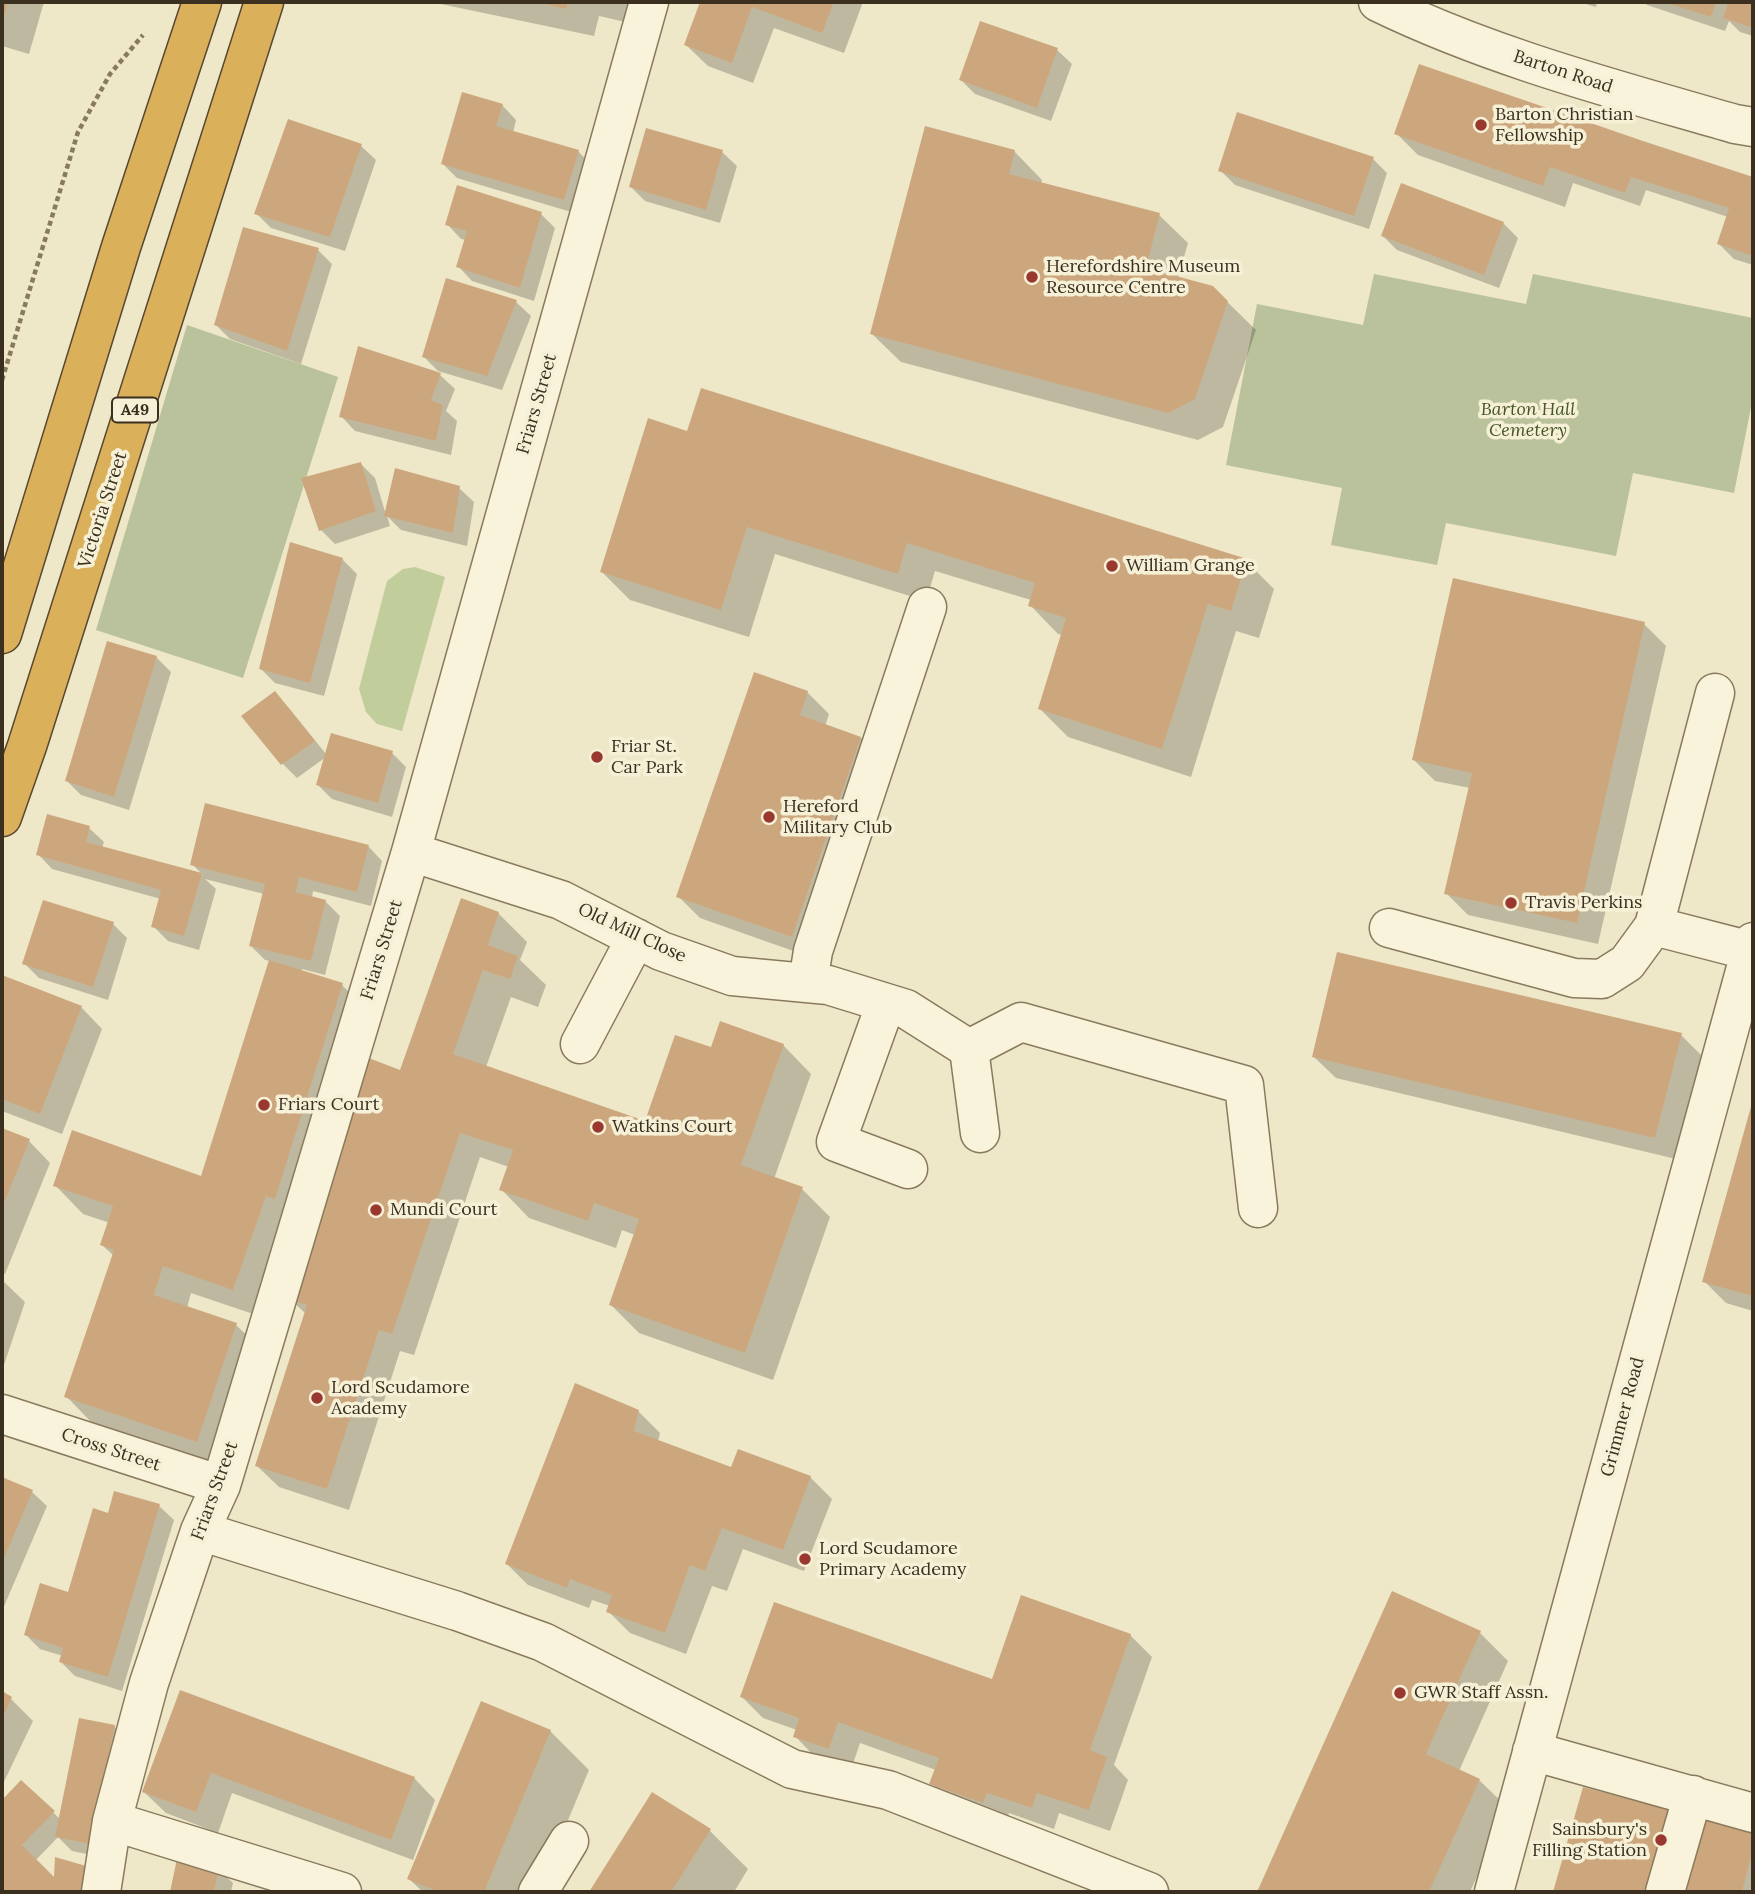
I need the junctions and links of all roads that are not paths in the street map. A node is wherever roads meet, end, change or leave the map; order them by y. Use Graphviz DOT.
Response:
graph roads {
  1 [pos="202,2"];
  2 [pos="264,2"];
  3 [pos="649,2"];
  4 [pos="1378,2"];
  5 [pos="1753,127"];
  6 [pos="927,607"];
  7 [pos="2,634"];
  8 [pos="1715,693"];
  9 [pos="2,817"];
  10 [pos="411,852"];
  11 [pos="1654,926"];
  12 [pos="1389,928"];
  13 [pos="636,938"];
  14 [pos="1752,946"];
  15 [pos="808,983"];
  16 [pos="886,1003"];
  17 [pos="580,1044"];
  18 [pos="969,1049"];
  19 [pos="981,1133"];
  20 [pos="908,1169"];
  21 [pos="1258,1208"];
  22 [pos="2,1414"];
  23 [pos="221,1485"];
  24 [pos="200,1531"];
  25 [pos="1532,1751"];
  26 [pos="1693,1795"];
  27 [pos="1753,1812"];
  28 [pos="112,1821"];
  29 [pos="569,1841"];
  30 [pos="101,1892"];
  31 [pos="342,1892"];
  32 [pos="538,1892"];
  33 [pos="1149,1892"];
  34 [pos="1494,1892"];
  35 [pos="1665,1892"];
  1 -- 7 [label="highway"];
  2 -- 9 [label="highway, Victoria Street / A49"];
  3 -- 10 [label="street, Friars Street"];
  4 -- 5 [label="street, Barton Road"];
  6 -- 15 [label="street"];
  8 -- 11 [label="street"];
  10 -- 13 [label="street, Old Mill Close"];
  10 -- 23 [label="street, Friars Street"];
  11 -- 12 [label="street"];
  11 -- 14 [label="street"];
  13 -- 15 [label="street, Old Mill Close"];
  13 -- 17 [label="street"];
  14 -- 25 [label="street, Grimmer Road"];
  15 -- 16 [label="street, Old Mill Close"];
  16 -- 18 [label="street, Old Mill Close"];
  16 -- 20 [label="street"];
  18 -- 19 [label="street"];
  18 -- 21 [label="street"];
  22 -- 23 [label="street, Cross Street"];
  23 -- 24 [label="street, Friars Street"];
  24 -- 28 [label="street, Friars Street"];
  24 -- 33 [label="street"];
  25 -- 26 [label="street"];
  25 -- 34 [label="street, Grimmer Road"];
  26 -- 27 [label="street"];
  26 -- 35 [label="street"];
  28 -- 30 [label="street, Friars Street"];
  28 -- 31 [label="street"];
  29 -- 32 [label="street"];
}
